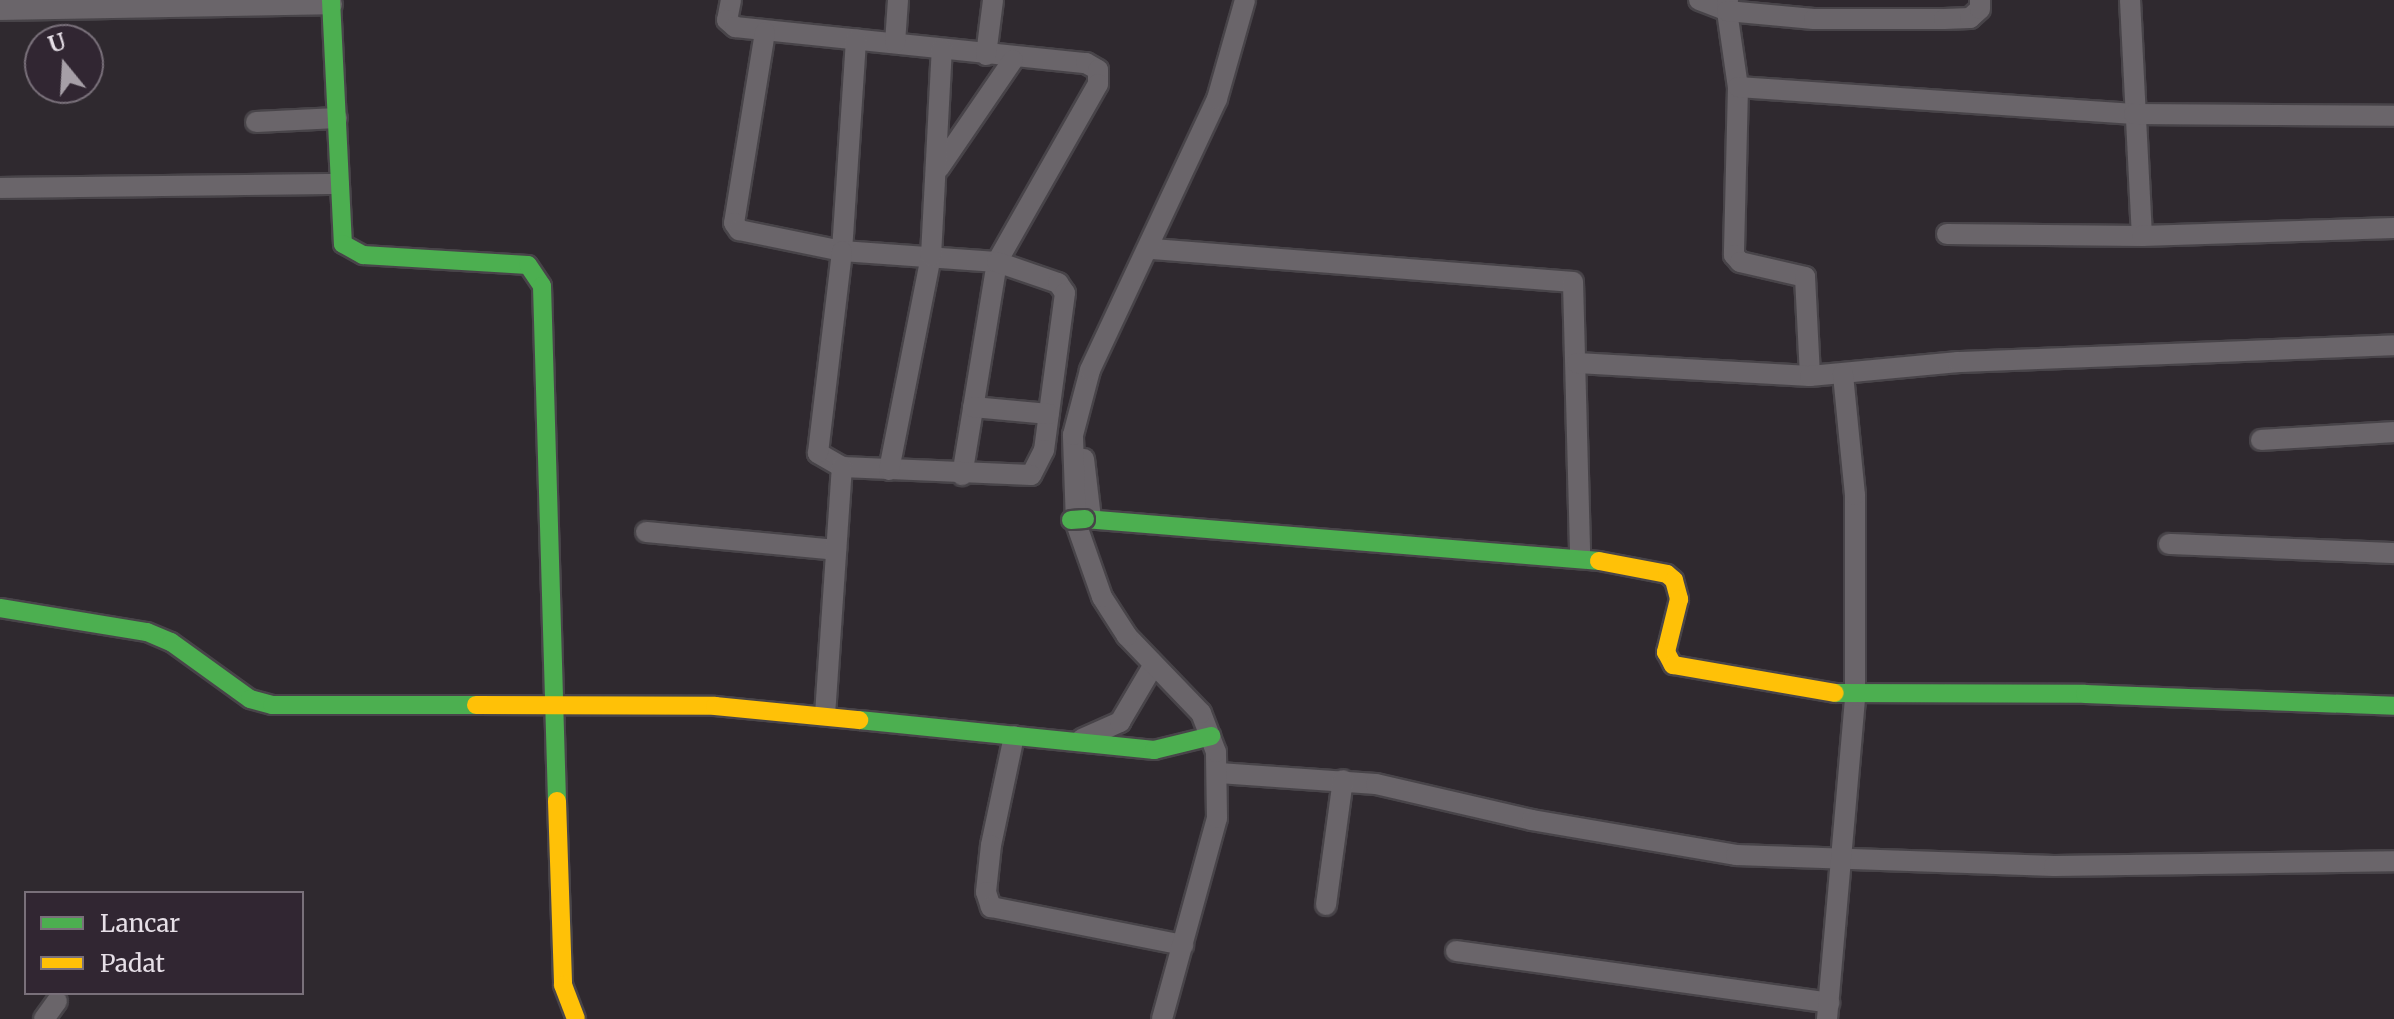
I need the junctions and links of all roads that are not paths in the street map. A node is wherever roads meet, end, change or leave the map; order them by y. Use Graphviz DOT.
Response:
graph roads {
  1 [pos="731,0"];
  2 [pos="898,0"];
  3 [pos="993,0"];
  4 [pos="1245,0"];
  5 [pos="1257,0"];
  6 [pos="1699,0"];
  7 [pos="1980,0"];
  8 [pos="2130,0"];
  9 [pos="332,2"];
  10 [pos="1728,6"];
  11 [pos="0,10"];
  12 [pos="765,32"];
  13 [pos="856,39"];
  14 [pos="895,43"];
  15 [pos="942,49"];
  16 [pos="986,55"];
  17 [pos="1013,60"];
  18 [pos="1738,87"];
  19 [pos="2134,114"];
  20 [pos="2394,116"];
  21 [pos="337,118"];
  22 [pos="256,122"];
  23 [pos="939,168"];
  24 [pos="339,184"];
  25 [pos="0,188"];
  26 [pos="2394,228"];
  27 [pos="1947,234"];
  28 [pos="2142,236"];
  29 [pos="1153,249"];
  30 [pos="842,251"];
  31 [pos="931,256"];
  32 [pos="997,262"];
  33 [pos="2394,345"];
  34 [pos="1577,363"];
  35 [pos="1843,374"];
  36 [pos="1810,376"];
  37 [pos="973,407"];
  38 [pos="1049,414"];
  39 [pos="2394,432"];
  40 [pos="2261,440"];
  41 [pos="842,467"];
  42 [pos="889,470"];
  43 [pos="962,475"];
  44 [pos="1081,520"];
  45 [pos="646,532"];
  46 [pos="2169,544"];
  47 [pos="836,550"];
  48 [pos="2394,553"];
  49 [pos="1580,557"];
  50 [pos="0,608"];
  51 [pos="1153,666"];
  52 [pos="1855,696"];
  53 [pos="555,706"];
  54 [pos="2394,706"];
  55 [pos="825,715"];
  56 [pos="1014,736"];
  57 [pos="1211,736"];
  58 [pos="1073,742"];
  59 [pos="1219,773"];
  60 [pos="1343,780"];
  61 [pos="2394,861"];
  62 [pos="1838,862"];
  63 [pos="1326,905"];
  64 [pos="1183,945"];
  65 [pos="1456,951"];
  66 [pos="57,1001"];
  67 [pos="1828,1011"];
  68 [pos="44,1019"];
  69 [pos="576,1019"];
  70 [pos="1162,1019"];
  1 -- 12 [label="street"];
  2 -- 14 [label="street"];
  3 -- 16 [label="street"];
  4 -- 44 [label="street"];
  5 -- 29 [label="street"];
  6 -- 10 [label="street"];
  7 -- 10 [label="street"];
  8 -- 19 [label="street"];
  9 -- 11 [label="street"];
  9 -- 21 [label="street"];
  10 -- 18 [label="street"];
  12 -- 13 [label="street"];
  12 -- 30 [label="street"];
  13 -- 14 [label="street"];
  13 -- 30 [label="street"];
  14 -- 15 [label="street"];
  15 -- 16 [label="street"];
  15 -- 23 [label="street"];
  16 -- 17 [label="street"];
  17 -- 23 [label="street"];
  17 -- 32 [label="street"];
  18 -- 19 [label="street"];
  18 -- 36 [label="street"];
  19 -- 20 [label="street"];
  19 -- 28 [label="street"];
  21 -- 22 [label="street"];
  21 -- 24 [label="street"];
  23 -- 31 [label="street"];
  24 -- 25 [label="street"];
  24 -- 53 [label="street"];
  26 -- 28 [label="street"];
  27 -- 28 [label="street"];
  29 -- 34 [label="street"];
  29 -- 44 [label="street"];
  30 -- 31 [label="street"];
  30 -- 41 [label="street"];
  31 -- 32 [label="street"];
  31 -- 42 [label="street"];
  32 -- 37 [label="street"];
  32 -- 38 [label="street"];
  33 -- 35 [label="street"];
  34 -- 36 [label="street"];
  34 -- 49 [label="street"];
  35 -- 36 [label="street"];
  35 -- 52 [label="street"];
  37 -- 38 [label="street"];
  37 -- 43 [label="street"];
  38 -- 43 [label="street"];
  39 -- 40 [label="street"];
  41 -- 42 [label="street"];
  41 -- 47 [label="street"];
  42 -- 43 [label="street"];
  44 -- 49 [label="street"];
  44 -- 51 [label="street"];
  45 -- 47 [label="street"];
  46 -- 48 [label="street"];
  47 -- 55 [label="street"];
  49 -- 52 [label="street"];
  50 -- 53 [label="street"];
  51 -- 57 [label="street"];
  51 -- 58 [label="street"];
  52 -- 54 [label="street"];
  52 -- 62 [label="street"];
  53 -- 55 [label="street"];
  53 -- 69 [label="street"];
  55 -- 56 [label="street"];
  56 -- 58 [label="street"];
  56 -- 64 [label="street"];
  57 -- 58 [label="street"];
  57 -- 59 [label="street"];
  59 -- 60 [label="street"];
  59 -- 64 [label="street"];
  60 -- 62 [label="street"];
  60 -- 63 [label="street"];
  61 -- 62 [label="street"];
  62 -- 67 [label="street"];
  64 -- 70 [label="street"];
  65 -- 67 [label="street"];
  66 -- 68 [label="street"];
}
